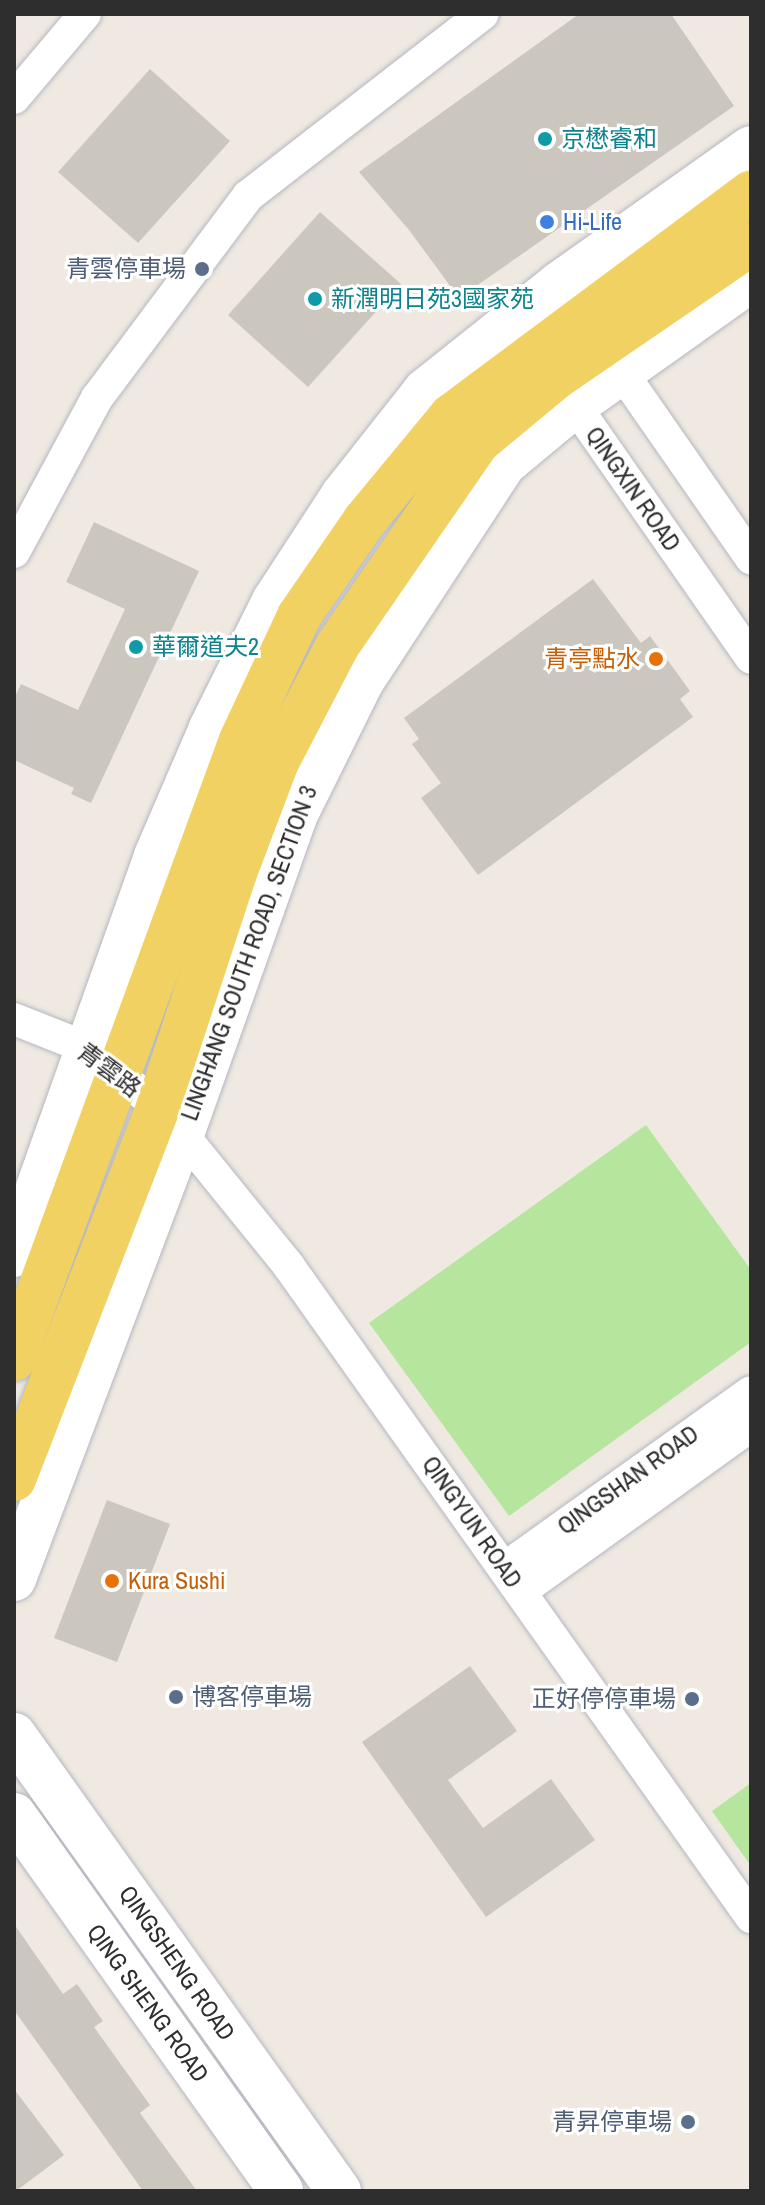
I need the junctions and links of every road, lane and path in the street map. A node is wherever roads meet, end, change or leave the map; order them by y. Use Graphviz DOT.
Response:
graph roads {
  1 [pos="85,14"];
  2 [pos="483,14"];
  3 [pos="14,98"];
  4 [pos="751,148"];
  5 [pos="751,192"];
  6 [pos="751,244"];
  7 [pos="751,280"];
  8 [pos="592,330"];
  9 [pos="545,364"];
  10 [pos="14,552"];
  11 [pos="751,558"];
  12 [pos="751,658"];
  13 [pos="14,1019"];
  14 [pos="103,1062"];
  15 [pos="170,1120"];
  16 [pos="14,1255"];
  17 [pos="14,1359"];
  18 [pos="751,1392"];
  19 [pos="751,1426"];
  20 [pos="14,1479"];
  21 [pos="14,1579"];
  22 [pos="513,1579"];
  23 [pos="14,1735"];
  24 [pos="14,1815"];
  25 [pos="32,1859"];
  26 [pos="751,1917"];
  27 [pos="281,2191"];
  28 [pos="339,2191"];
  1 -- 3 [label="street"];
  2 -- 10 [label="street"];
  4 -- 8 [label="street, LINGHANG SOUTH ROAD, SECTION 3"];
  5 -- 8 [label="main road, LINGHANG SOUTH ROAD, SECTION 3"];
  6 -- 8 [label="main road, LINGHANG SOUTH ROAD, SECTION 3"];
  7 -- 8 [label="street, LINGHANG SOUTH ROAD, SECTION 3"];
  8 -- 9 [label="main road, LINGHANG SOUTH ROAD, SECTION 3"];
  8 -- 9 [label="street, LINGHANG SOUTH ROAD, SECTION 3"];
  8 -- 11 [label="street"];
  9 -- 12 [label="street, QINGXIN ROAD"];
  9 -- 14 [label="main road, LINGHANG SOUTH ROAD, SECTION 3"];
  9 -- 15 [label="main road, LINGHANG SOUTH ROAD, SECTION 3"];
  13 -- 14 [label="street, 青雲路"];
  14 -- 15 [label="street, 青雲路"];
  14 -- 16 [label="street, LINGHANG SOUTH ROAD, SECTION 3"];
  14 -- 17 [label="main road, LINGHANG SOUTH ROAD, SECTION 3"];
  15 -- 20 [label="main road, LINGHANG SOUTH ROAD, SECTION 3"];
  15 -- 21 [label="street, LINGHANG SOUTH ROAD, SECTION 3"];
  15 -- 22 [label="street, QINGYUN ROAD"];
  18 -- 22 [label="street, QINGSHAN ROAD"];
  19 -- 22 [label="street, QINGSHAN ROAD"];
  22 -- 26 [label="street, QINGYUN ROAD"];
  23 -- 28 [label="street, QINGSHENG ROAD"];
  24 -- 25 [label="street, QING SHENG ROAD"];
  25 -- 27 [label="street, QING SHENG ROAD"];
}
